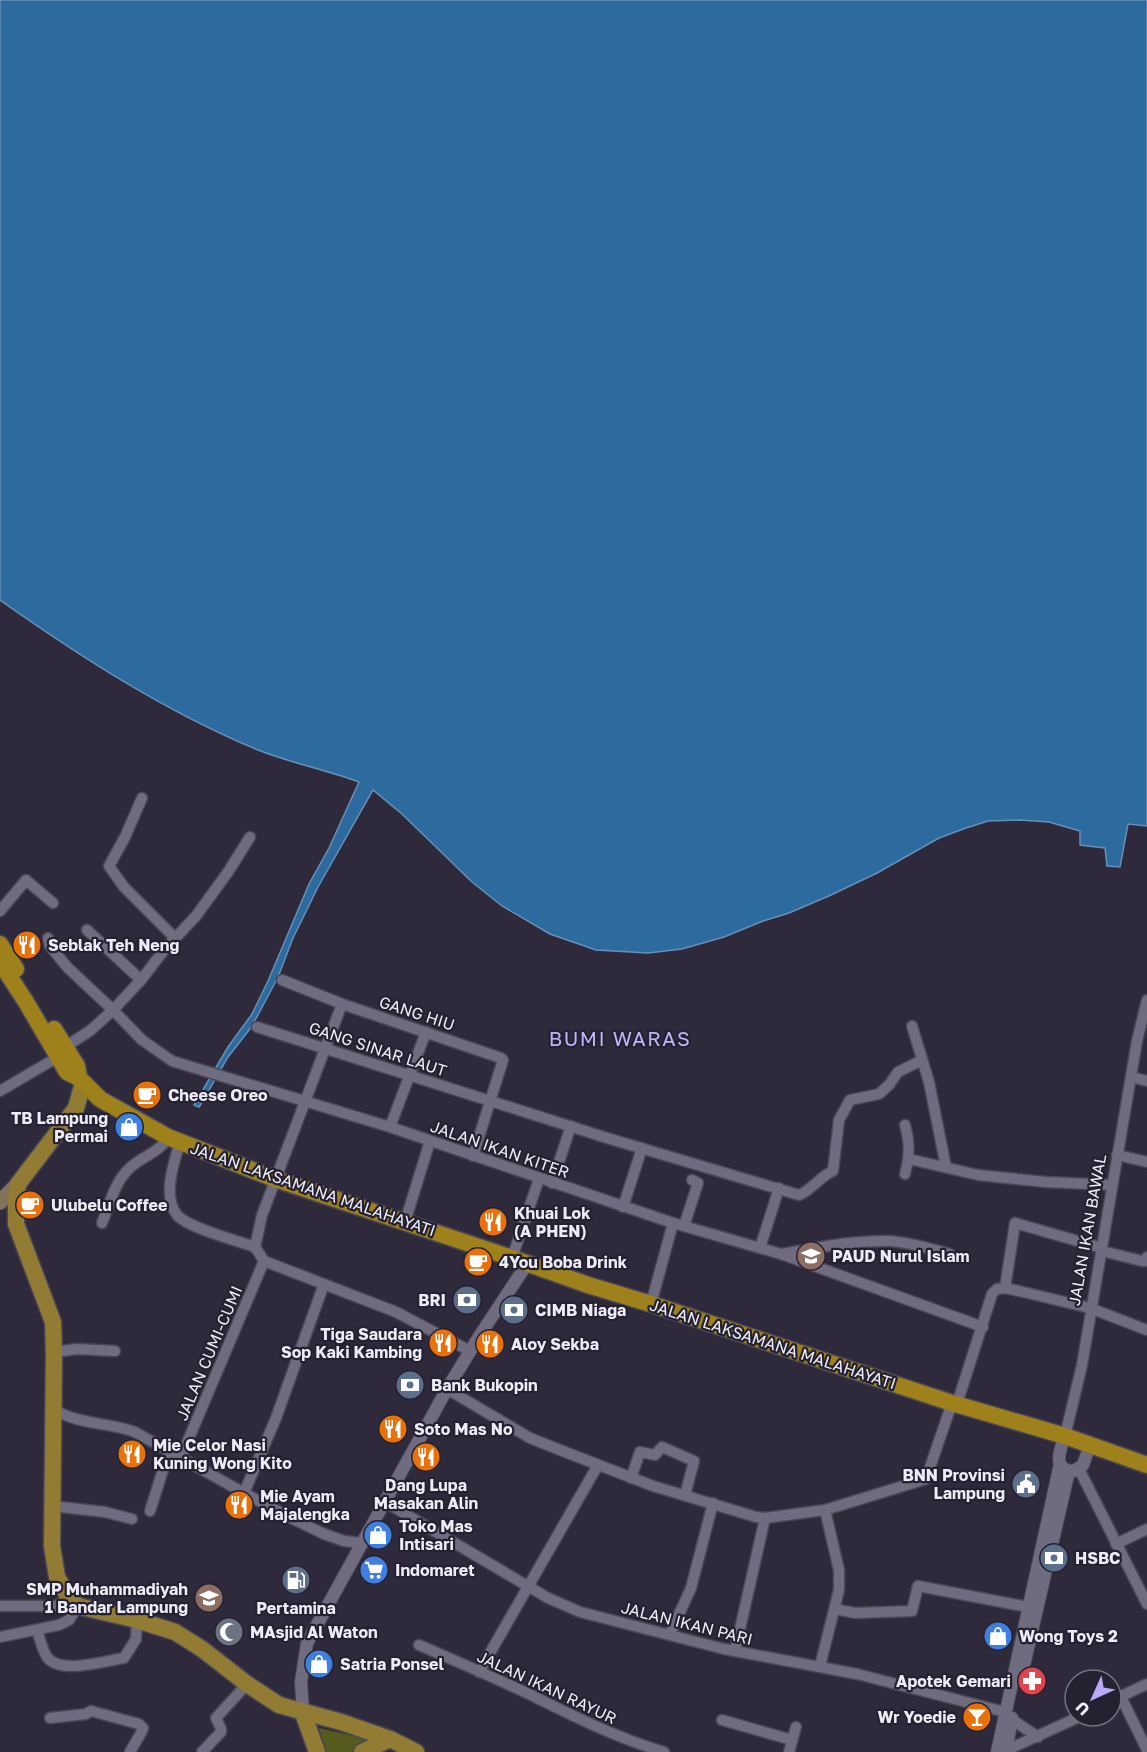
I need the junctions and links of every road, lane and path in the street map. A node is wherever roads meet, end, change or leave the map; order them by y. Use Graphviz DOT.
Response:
graph roads {
  1 [pos="142,798"];
  2 [pos="250,837"];
  3 [pos="53,903"];
  4 [pos="0,910"];
  5 [pos="87,930"];
  6 [pos="175,938"];
  7 [pos="48,939"];
  8 [pos="0,944"];
  9 [pos="0,962"];
  10 [pos="141,980"];
  11 [pos="282,980"];
  12 [pos="1147,1000"];
  13 [pos="342,1004"];
  14 [pos="114,1010"];
  15 [pos="912,1026"];
  16 [pos="258,1027"];
  17 [pos="426,1032"];
  18 [pos="326,1049"];
  19 [pos="62,1052"];
  20 [pos="922,1060"];
  21 [pos="409,1075"];
  22 [pos="1131,1077"];
  23 [pos="81,1081"];
  24 [pos="1147,1081"];
  25 [pos="0,1091"];
  26 [pos="100,1099"];
  27 [pos="490,1100"];
  28 [pos="304,1101"];
  29 [pos="76,1108"];
  30 [pos="905,1125"];
  31 [pos="570,1126"];
  32 [pos="390,1127"];
  33 [pos="174,1139"];
  34 [pos="430,1141"];
  35 [pos="642,1148"];
  36 [pos="1117,1155"];
  37 [pos="473,1156"];
  38 [pos="909,1159"];
  39 [pos="1147,1162"];
  40 [pos="946,1167"];
  41 [pos="905,1173"];
  42 [pos="275,1179"];
  43 [pos="539,1179"];
  44 [pos="692,1180"];
  45 [pos="552,1183"];
  46 [pos="18,1184"];
  47 [pos="1112,1185"];
  48 [pos="779,1188"];
  49 [pos="0,1202"];
  50 [pos="624,1207"];
  51 [pos="0,1213"];
  52 [pos="405,1222"];
  53 [pos="102,1223"];
  54 [pos="16,1224"];
  55 [pos="678,1224"];
  56 [pos="255,1247"];
  57 [pos="760,1248"];
  58 [pos="1102,1249"];
  59 [pos="781,1254"];
  60 [pos="950,1254"];
  61 [pos="1147,1257"];
  62 [pos="264,1260"];
  63 [pos="519,1261"];
  64 [pos="324,1284"];
  65 [pos="1005,1288"];
  66 [pos="651,1304"];
  67 [pos="1090,1308"];
  68 [pos="982,1327"];
  69 [pos="1147,1330"];
  70 [pos="115,1351"];
  71 [pos="470,1351"];
  72 [pos="54,1352"];
  73 [pos="447,1389"];
  74 [pos="954,1404"];
  75 [pos="54,1409"];
  76 [pos="1065,1436"];
  77 [pos="1090,1445"];
  78 [pos="169,1450"];
  79 [pos="181,1457"];
  80 [pos="598,1465"];
  81 [pos="1147,1465"];
  82 [pos="1069,1468"];
  83 [pos="631,1478"];
  84 [pos="244,1493"];
  85 [pos="685,1495"];
  86 [pos="384,1503"];
  87 [pos="713,1503"];
  88 [pos="52,1506"];
  89 [pos="825,1510"];
  90 [pos="150,1511"];
  91 [pos="765,1518"];
  92 [pos="132,1519"];
  93 [pos="1147,1529"];
  94 [pos="361,1543"];
  95 [pos="1116,1544"];
  96 [pos="529,1587"];
  97 [pos="73,1602"];
  98 [pos="1147,1604"];
  99 [pos="0,1606"];
  100 [pos="1028,1607"];
  101 [pos="835,1609"];
  102 [pos="137,1620"];
  103 [pos="37,1630"];
  104 [pos="670,1634"];
  105 [pos="0,1637"];
  106 [pos="419,1645"];
  107 [pos="735,1651"];
  108 [pos="820,1666"];
  109 [pos="478,1672"];
  110 [pos="247,1684"];
  111 [pos="1147,1684"];
  112 [pos="1123,1696"];
  113 [pos="1123,1711"];
  114 [pos="303,1713"];
  115 [pos="1008,1715"];
  116 [pos="50,1718"];
  117 [pos="722,1720"];
  118 [pos="1063,1725"];
  119 [pos="796,1726"];
  120 [pos="1038,1737"];
  121 [pos="390,1739"];
  122 [pos="792,1740"];
  123 [pos="1147,1750"];
  124 [pos="1003,1751"];
  125 [pos="130,1752"];
  126 [pos="202,1752"];
  127 [pos="317,1752"];
  128 [pos="362,1752"];
  129 [pos="416,1752"];
  130 [pos="664,1752"];
  131 [pos="789,1752"];
  1 -- 6 [label="street"];
  2 -- 6 [label="street"];
  3 -- 4 [label="street"];
  5 -- 10 [label="street"];
  6 -- 10 [label="street"];
  7 -- 14 [label="street, JALAN IKAN KITER"];
  8 -- 19 [label="highway"];
  9 -- 19 [label="highway"];
  10 -- 14 [label="street"];
  11 -- 13 [label="street, GANG HIU"];
  12 -- 22 [label="street, JALAN IKAN BAWAL"];
  13 -- 17 [label="street, GANG HIU"];
  13 -- 18 [label="street"];
  14 -- 19 [label="street"];
  14 -- 28 [label="street, JALAN IKAN KITER"];
  15 -- 20 [label="street"];
  16 -- 18 [label="street, GANG SINAR LAUT"];
  17 -- 21 [label="street"];
  17 -- 27 [label="street, GANG HIU"];
  18 -- 21 [label="street, GANG SINAR LAUT"];
  18 -- 28 [label="street"];
  19 -- 23 [label="highway, JALAN LAKSAMANA MALAHAYATI"];
  19 -- 25 [label="street"];
  20 -- 40 [label="street"];
  20 -- 48 [label="street, GANG SINAR LAUT"];
  21 -- 27 [label="street, GANG SINAR LAUT"];
  21 -- 32 [label="street"];
  22 -- 24 [label="street"];
  22 -- 36 [label="street, JALAN IKAN BAWAL"];
  23 -- 26 [label="highway, JALAN LAKSAMANA MALAHAYATI"];
  23 -- 29 [label="main road"];
  26 -- 29 [label="main road"];
  26 -- 33 [label="highway, JALAN LAKSAMANA MALAHAYATI"];
  27 -- 31 [label="street, GANG SINAR LAUT"];
  27 -- 37 [label="street"];
  28 -- 32 [label="street, JALAN IKAN KITER"];
  28 -- 42 [label="street"];
  29 -- 46 [label="main road"];
  30 -- 38 [label="street"];
  31 -- 35 [label="street, GANG SINAR LAUT"];
  31 -- 45 [label="street"];
  32 -- 34 [label="street, JALAN IKAN KITER"];
  33 -- 42 [label="highway, JALAN LAKSAMANA MALAHAYATI"];
  33 -- 53 [label="street"];
  33 -- 56 [label="street"];
  34 -- 37 [label="street, JALAN IKAN KITER"];
  34 -- 52 [label="street"];
  35 -- 48 [label="street, GANG SINAR LAUT"];
  35 -- 50 [label="street"];
  36 -- 39 [label="street"];
  36 -- 47 [label="street, JALAN IKAN BAWAL"];
  37 -- 43 [label="street, JALAN IKAN KITER"];
  38 -- 40 [label="street"];
  38 -- 41 [label="street"];
  40 -- 47 [label="street"];
  42 -- 52 [label="highway, JALAN LAKSAMANA MALAHAYATI"];
  42 -- 56 [label="street"];
  43 -- 45 [label="street, JALAN IKAN KITER"];
  43 -- 63 [label="street"];
  44 -- 55 [label="street"];
  45 -- 50 [label="street, JALAN IKAN KITER"];
  46 -- 49 [label="main road"];
  46 -- 54 [label="main road"];
  47 -- 58 [label="street, JALAN IKAN BAWAL"];
  48 -- 57 [label="street"];
  50 -- 55 [label="street, JALAN IKAN KITER"];
  51 -- 54 [label="main road"];
  52 -- 63 [label="highway, JALAN LAKSAMANA MALAHAYATI"];
  54 -- 72 [label="main road"];
  55 -- 57 [label="street, JALAN IKAN KITER"];
  55 -- 66 [label="street"];
  56 -- 62 [label="street"];
  57 -- 59 [label="street, JALAN IKAN KITER"];
  58 -- 61 [label="street"];
  58 -- 65 [label="street"];
  58 -- 67 [label="street, JALAN IKAN BAWAL"];
  59 -- 60 [label="street"];
  59 -- 68 [label="street, JALAN IKAN KITER"];
  62 -- 64 [label="street"];
  62 -- 79 [label="street, JALAN CUMI-CUMI"];
  63 -- 66 [label="highway, JALAN LAKSAMANA MALAHAYATI"];
  63 -- 71 [label="street"];
  64 -- 71 [label="street"];
  64 -- 84 [label="street"];
  65 -- 67 [label="street"];
  65 -- 68 [label="street"];
  66 -- 74 [label="highway, JALAN LAKSAMANA MALAHAYATI"];
  67 -- 69 [label="street"];
  67 -- 76 [label="street, JALAN IKAN BAWAL"];
  68 -- 74 [label="street"];
  70 -- 72 [label="street"];
  71 -- 73 [label="street"];
  72 -- 75 [label="main road"];
  73 -- 80 [label="street"];
  73 -- 86 [label="street"];
  74 -- 76 [label="highway, JALAN LAKSAMANA MALAHAYATI"];
  74 -- 89 [label="street"];
  75 -- 78 [label="street"];
  75 -- 88 [label="main road"];
  76 -- 77 [label="highway, JALAN LAKSAMANA MALAHAYATI"];
  76 -- 82 [label="street, JALAN IKAN BAWAL"];
  77 -- 81 [label="highway, JALAN LAKSAMANA MALAHAYATI"];
  77 -- 82 [label="street, JALAN IKAN BAWAL"];
  78 -- 79 [label="street"];
  78 -- 90 [label="street"];
  79 -- 84 [label="street"];
  80 -- 83 [label="street"];
  80 -- 96 [label="street"];
  82 -- 95 [label="street"];
  82 -- 100 [label="street, JALAN IKAN BAWAL"];
  82 -- 115 [label="street, JALAN IKAN BAWAL"];
  83 -- 85 [label="street"];
  83 -- 85 [label="street"];
  84 -- 94 [label="street"];
  85 -- 87 [label="street"];
  86 -- 94 [label="street"];
  86 -- 96 [label="street, JALAN IKAN PARI"];
  87 -- 91 [label="street"];
  87 -- 104 [label="street"];
  88 -- 92 [label="street"];
  88 -- 97 [label="main road"];
  89 -- 91 [label="street"];
  89 -- 101 [label="street"];
  91 -- 107 [label="street"];
  93 -- 95 [label="street"];
  94 -- 114 [label="street"];
  95 -- 98 [label="street"];
  96 -- 104 [label="street, JALAN IKAN PARI"];
  96 -- 109 [label="street"];
  97 -- 99 [label="street"];
  97 -- 102 [label="main road"];
  97 -- 103 [label="street"];
  100 -- 101 [label="street"];
  100 -- 115 [label="street, JALAN IKAN BAWAL"];
  101 -- 108 [label="street"];
  102 -- 103 [label="street"];
  102 -- 110 [label="main road"];
  103 -- 105 [label="street"];
  104 -- 107 [label="street, JALAN IKAN PARI"];
  106 -- 109 [label="street, JALAN IKAN RAYUR"];
  107 -- 108 [label="street, JALAN IKAN PARI"];
  108 -- 115 [label="street, JALAN IKAN PARI"];
  109 -- 130 [label="street, JALAN IKAN RAYUR"];
  110 -- 114 [label="main road"];
  110 -- 126 [label="street"];
  111 -- 112 [label="street"];
  113 -- 123 [label="street"];
  114 -- 121 [label="main road"];
  114 -- 127 [label="main road"];
  115 -- 120 [label="street, JALAN IKAN PARI"];
  115 -- 124 [label="street, JALAN IKAN BAWAL"];
  116 -- 125 [label="street"];
  117 -- 122 [label="street"];
  118 -- 120 [label="street"];
  119 -- 122 [label="street"];
  120 -- 124 [label="street"];
  121 -- 128 [label="main road"];
  121 -- 129 [label="main road"];
  122 -- 131 [label="street"];
}
